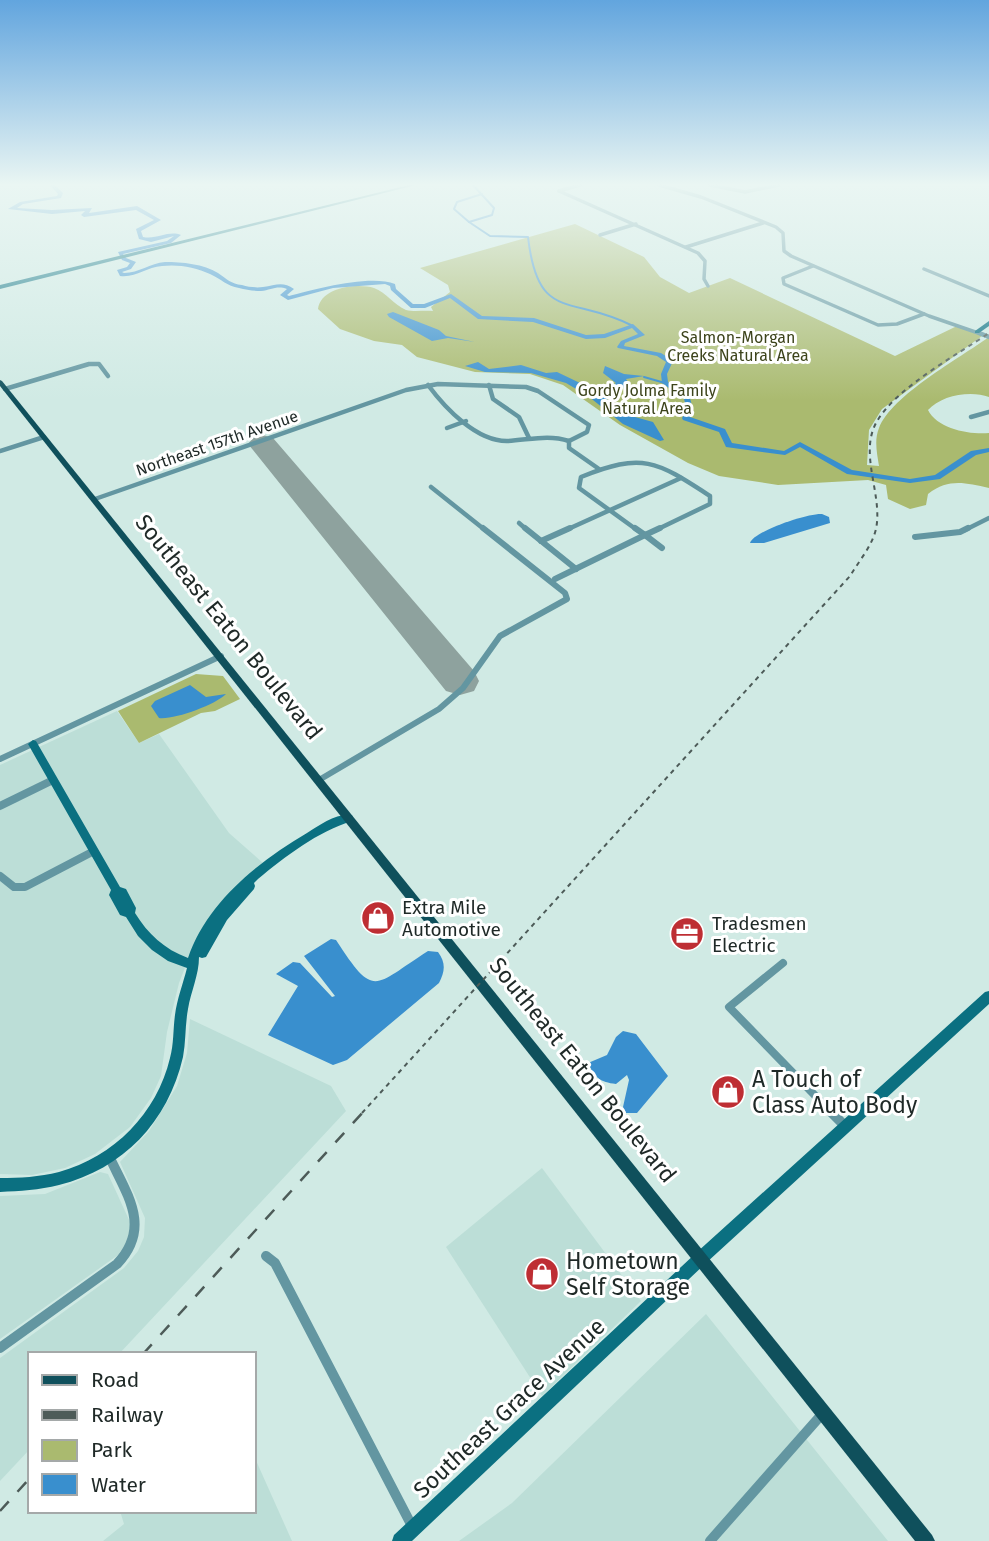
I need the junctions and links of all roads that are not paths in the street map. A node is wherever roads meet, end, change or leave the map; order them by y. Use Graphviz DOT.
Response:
graph roads {
  1 [pos="121,257"];
  2 [pos="701,257"];
  3 [pos="794,257"];
  4 [pos="814,266"];
  5 [pos="924,269"];
  6 [pos="708,286"];
  7 [pos="0,287"];
  8 [pos="989,296"];
  9 [pos="925,314"];
  10 [pos="989,323"];
  11 [pos="977,332"];
  12 [pos="989,337"];
  13 [pos="108,376"];
  14 [pos="428,385"];
  15 [pos="489,385"];
  16 [pos="3,386"];
  17 [pos="989,412"];
  18 [pos="971,417"];
  19 [pos="466,421"];
  20 [pos="447,428"];
  21 [pos="44,437"];
  22 [pos="529,438"];
  23 [pos="569,441"];
  24 [pos="0,451"];
  25 [pos="599,469"];
  26 [pos="681,478"];
  27 [pos="431,487"];
  28 [pos="95,499"];
  29 [pos="610,510"];
  30 [pos="989,519"];
  31 [pos="519,523"];
  32 [pos="645,535"];
  33 [pos="915,537"];
  34 [pos="541,541"];
  35 [pos="662,548"];
  36 [pos="576,569"];
  37 [pos="555,579"];
  38 [pos="221,656"];
  39 [pos="33,744"];
  40 [pos="0,759"];
  41 [pos="53,779"];
  42 [pos="319,780"];
  43 [pos="0,806"];
  44 [pos="348,818"];
  45 [pos="94,851"];
  46 [pos="0,876"];
  47 [pos="783,963"];
  48 [pos="194,965"];
  49 [pos="989,996"];
  50 [pos="846,1128"];
  51 [pos="109,1156"];
  52 [pos="0,1185"];
  53 [pos="265,1256"];
  54 [pos="701,1258"];
  55 [pos="0,1348"];
  56 [pos="823,1412"];
  57 [pos="413,1529"];
  58 [pos="400,1541"];
  59 [pos="710,1541"];
  60 [pos="926,1541"];
  1 -- 7 [label="street"];
  2 -- 6 [label="street"];
  3 -- 4 [label="street"];
  4 -- 9 [label="street"];
  4 -- 9 [label="street"];
  5 -- 8 [label="street"];
  9 -- 11 [label="street"];
  10 -- 11 [label="street"];
  11 -- 12 [label="street"];
  13 -- 16 [label="street"];
  14 -- 15 [label="street, Northeast 157th Avenue"];
  14 -- 19 [label="street"];
  14 -- 28 [label="street, Northeast 157th Avenue"];
  15 -- 22 [label="street"];
  15 -- 23 [label="street, Northeast 157th Avenue"];
  16 -- 21 [label="main road, Southeast Eaton Boulevard"];
  17 -- 18 [label="street"];
  19 -- 20 [label="street"];
  19 -- 22 [label="street"];
  21 -- 24 [label="street"];
  21 -- 28 [label="main road, Southeast Eaton Boulevard"];
  22 -- 23 [label="street"];
  23 -- 25 [label="street"];
  25 -- 26 [label="street"];
  25 -- 29 [label="street"];
  26 -- 29 [label="street"];
  26 -- 32 [label="street"];
  27 -- 42 [label="street"];
  28 -- 38 [label="main road, Southeast Eaton Boulevard"];
  29 -- 32 [label="street"];
  29 -- 34 [label="street"];
  30 -- 33 [label="street"];
  31 -- 34 [label="street"];
  32 -- 35 [label="street"];
  32 -- 36 [label="street"];
  34 -- 36 [label="street"];
  36 -- 37 [label="street"];
  38 -- 39 [label="street"];
  38 -- 42 [label="main road, Southeast Eaton Boulevard"];
  39 -- 40 [label="street"];
  39 -- 41 [label="street"];
  41 -- 43 [label="street"];
  41 -- 45 [label="street"];
  42 -- 44 [label="main road, Southeast Eaton Boulevard"];
  44 -- 48 [label="street"];
  44 -- 54 [label="main road, Southeast Eaton Boulevard"];
  45 -- 46 [label="street"];
  45 -- 48 [label="street"];
  47 -- 50 [label="street"];
  48 -- 51 [label="street"];
  49 -- 50 [label="street, Southeast Grace Avenue"];
  50 -- 54 [label="street, Southeast Grace Avenue"];
  51 -- 52 [label="street"];
  51 -- 55 [label="street"];
  53 -- 57 [label="street"];
  54 -- 56 [label="main road, Southeast Eaton Boulevard"];
  54 -- 57 [label="street, Southeast Grace Avenue"];
  56 -- 59 [label="street"];
  56 -- 60 [label="main road, Southeast Eaton Boulevard"];
  57 -- 58 [label="street, Southeast Grace Avenue"];
}
